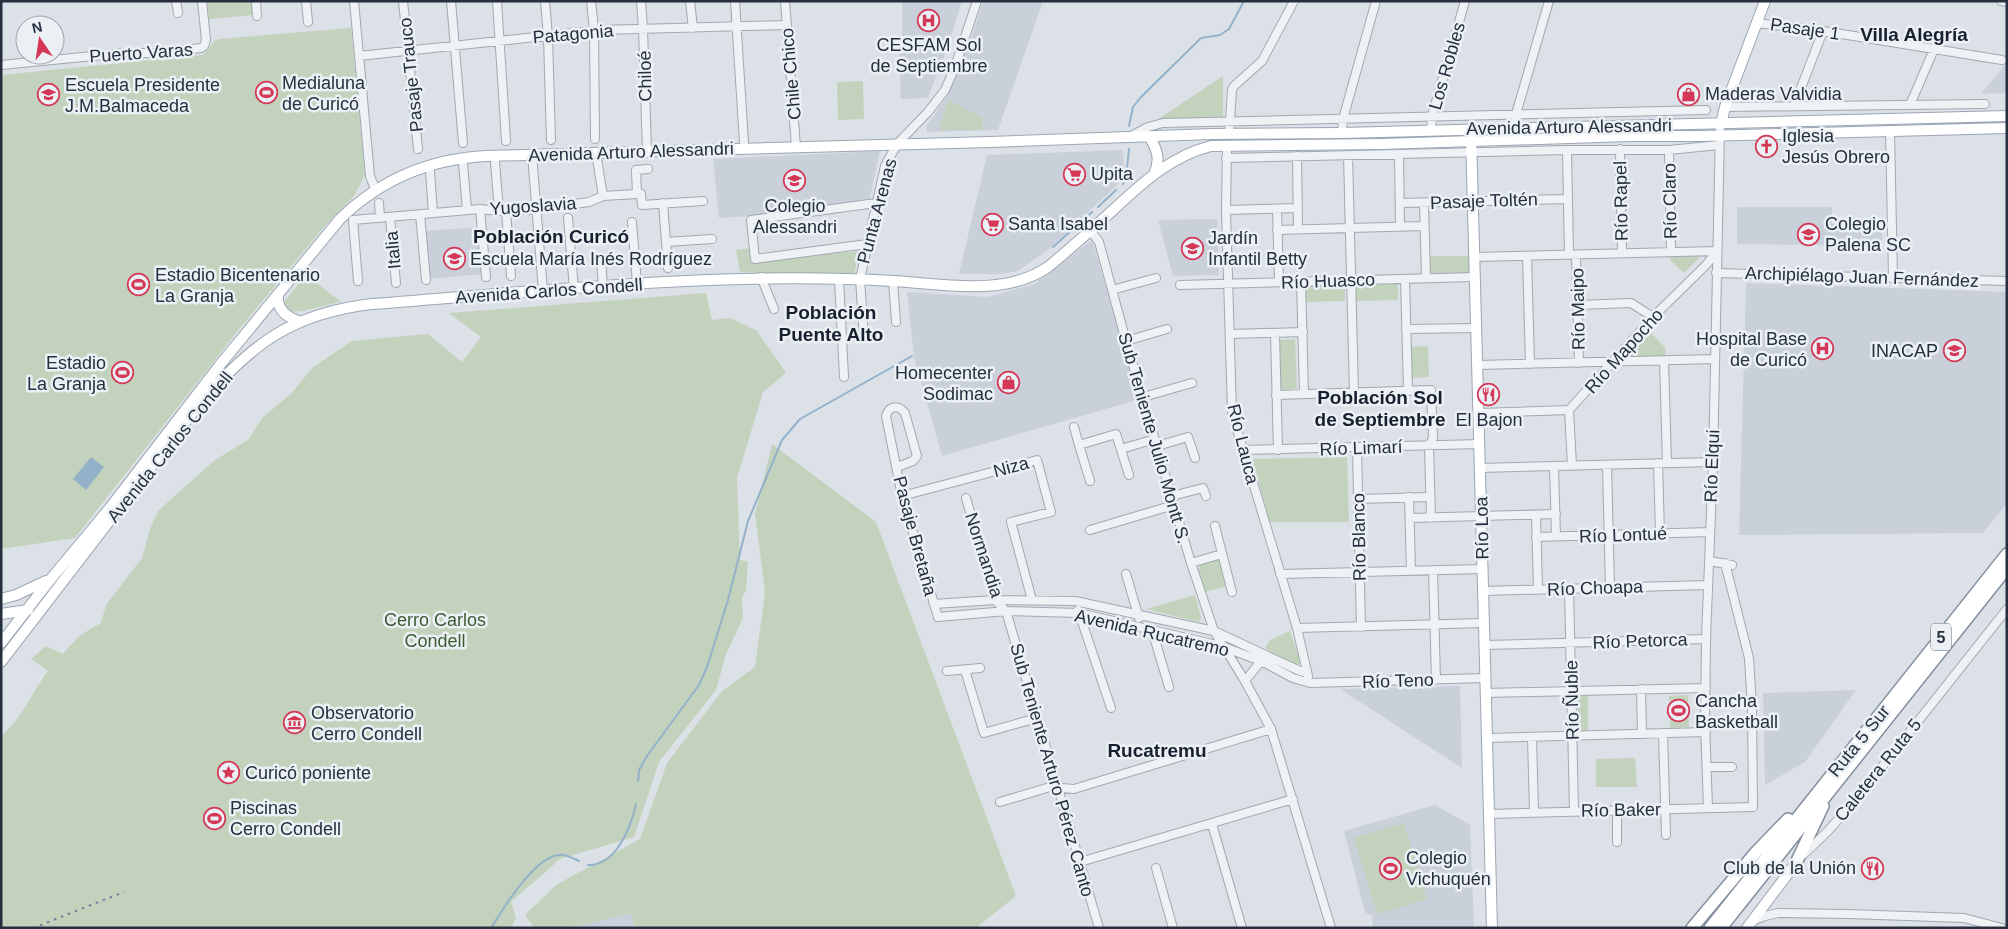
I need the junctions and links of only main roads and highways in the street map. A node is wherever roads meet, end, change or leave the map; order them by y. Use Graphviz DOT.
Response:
graph roads {
  1 [pos="1764,1"];
  2 [pos="2007,116"];
  3 [pos="2007,128"];
  4 [pos="1470,129"];
  5 [pos="1228,134"];
  6 [pos="1720,135"];
  7 [pos="1149,136"];
  8 [pos="1472,141"];
  9 [pos="1211,146"];
  10 [pos="1154,174"];
  11 [pos="278,294"];
  12 [pos="299,322"];
  13 [pos="219,366"];
  14 [pos="2007,554"];
  15 [pos="2007,568"];
  16 [pos="50,580"];
  17 [pos="1,599"];
  18 [pos="46,604"];
  19 [pos="26,610"];
  20 [pos="1,614"];
  21 [pos="1,643"];
  22 [pos="1,662"];
  23 [pos="1837,767"];
  24 [pos="1830,790"];
  25 [pos="1796,863"];
  26 [pos="1749,925"];
  27 [pos="1492,928"];
  28 [pos="1692,928"];
  29 [pos="1710,928"];
  30 [pos="1721,928"];
  1 -- 6 [label="main road"];
  2 -- 6 [label="main road, Avenida Arturo Alessandri"];
  3 -- 6 [label="main road, Avenida Arturo Alessandri"];
  4 -- 5 [label="main road, Avenida Arturo Alessandri"];
  4 -- 6 [label="main road, Avenida Arturo Alessandri"];
  4 -- 8 [label="main road, Río Loa"];
  5 -- 7 [label="main road, Avenida Arturo Alessandri"];
  5 -- 9 [label="main road"];
  6 -- 8 [label="main road, Avenida Arturo Alessandri"];
  7 -- 10 [label="main road"];
  7 -- 11 [label="main road, Avenida Arturo Alessandri"];
  8 -- 9 [label="main road, Avenida Arturo Alessandri"];
  8 -- 27 [label="main road, Río Loa"];
  9 -- 10 [label="main road, Avenida Carlos Condell"];
  10 -- 12 [label="main road, Avenida Carlos Condell"];
  11 -- 12 [label="main road"];
  11 -- 13 [label="main road, Avenida Arturo Alessandri"];
  12 -- 18 [label="main road, Avenida Carlos Condell"];
  13 -- 16 [label="main road, Avenida Carlos Condell"];
  14 -- 23 [label="highway, Ruta 5 Sur / 5"];
  15 -- 24 [label="highway, Ruta 5 Sur / 5"];
  16 -- 17 [label="main road"];
  16 -- 19 [label="main road, Avenida Carlos Condell"];
  18 -- 19 [label="main road"];
  18 -- 22 [label="main road, Avenida Carlos Condell"];
  19 -- 20 [label="main road"];
  19 -- 21 [label="main road, Avenida Carlos Condell"];
  23 -- 28 [label="highway"];
  23 -- 29 [label="highway, Ruta 5 Sur / 5"];
  24 -- 25 [label="highway"];
  24 -- 30 [label="highway, Ruta 5 Sur / 5"];
  25 -- 26 [label="main road, Caletera Ruta 5"];
}
